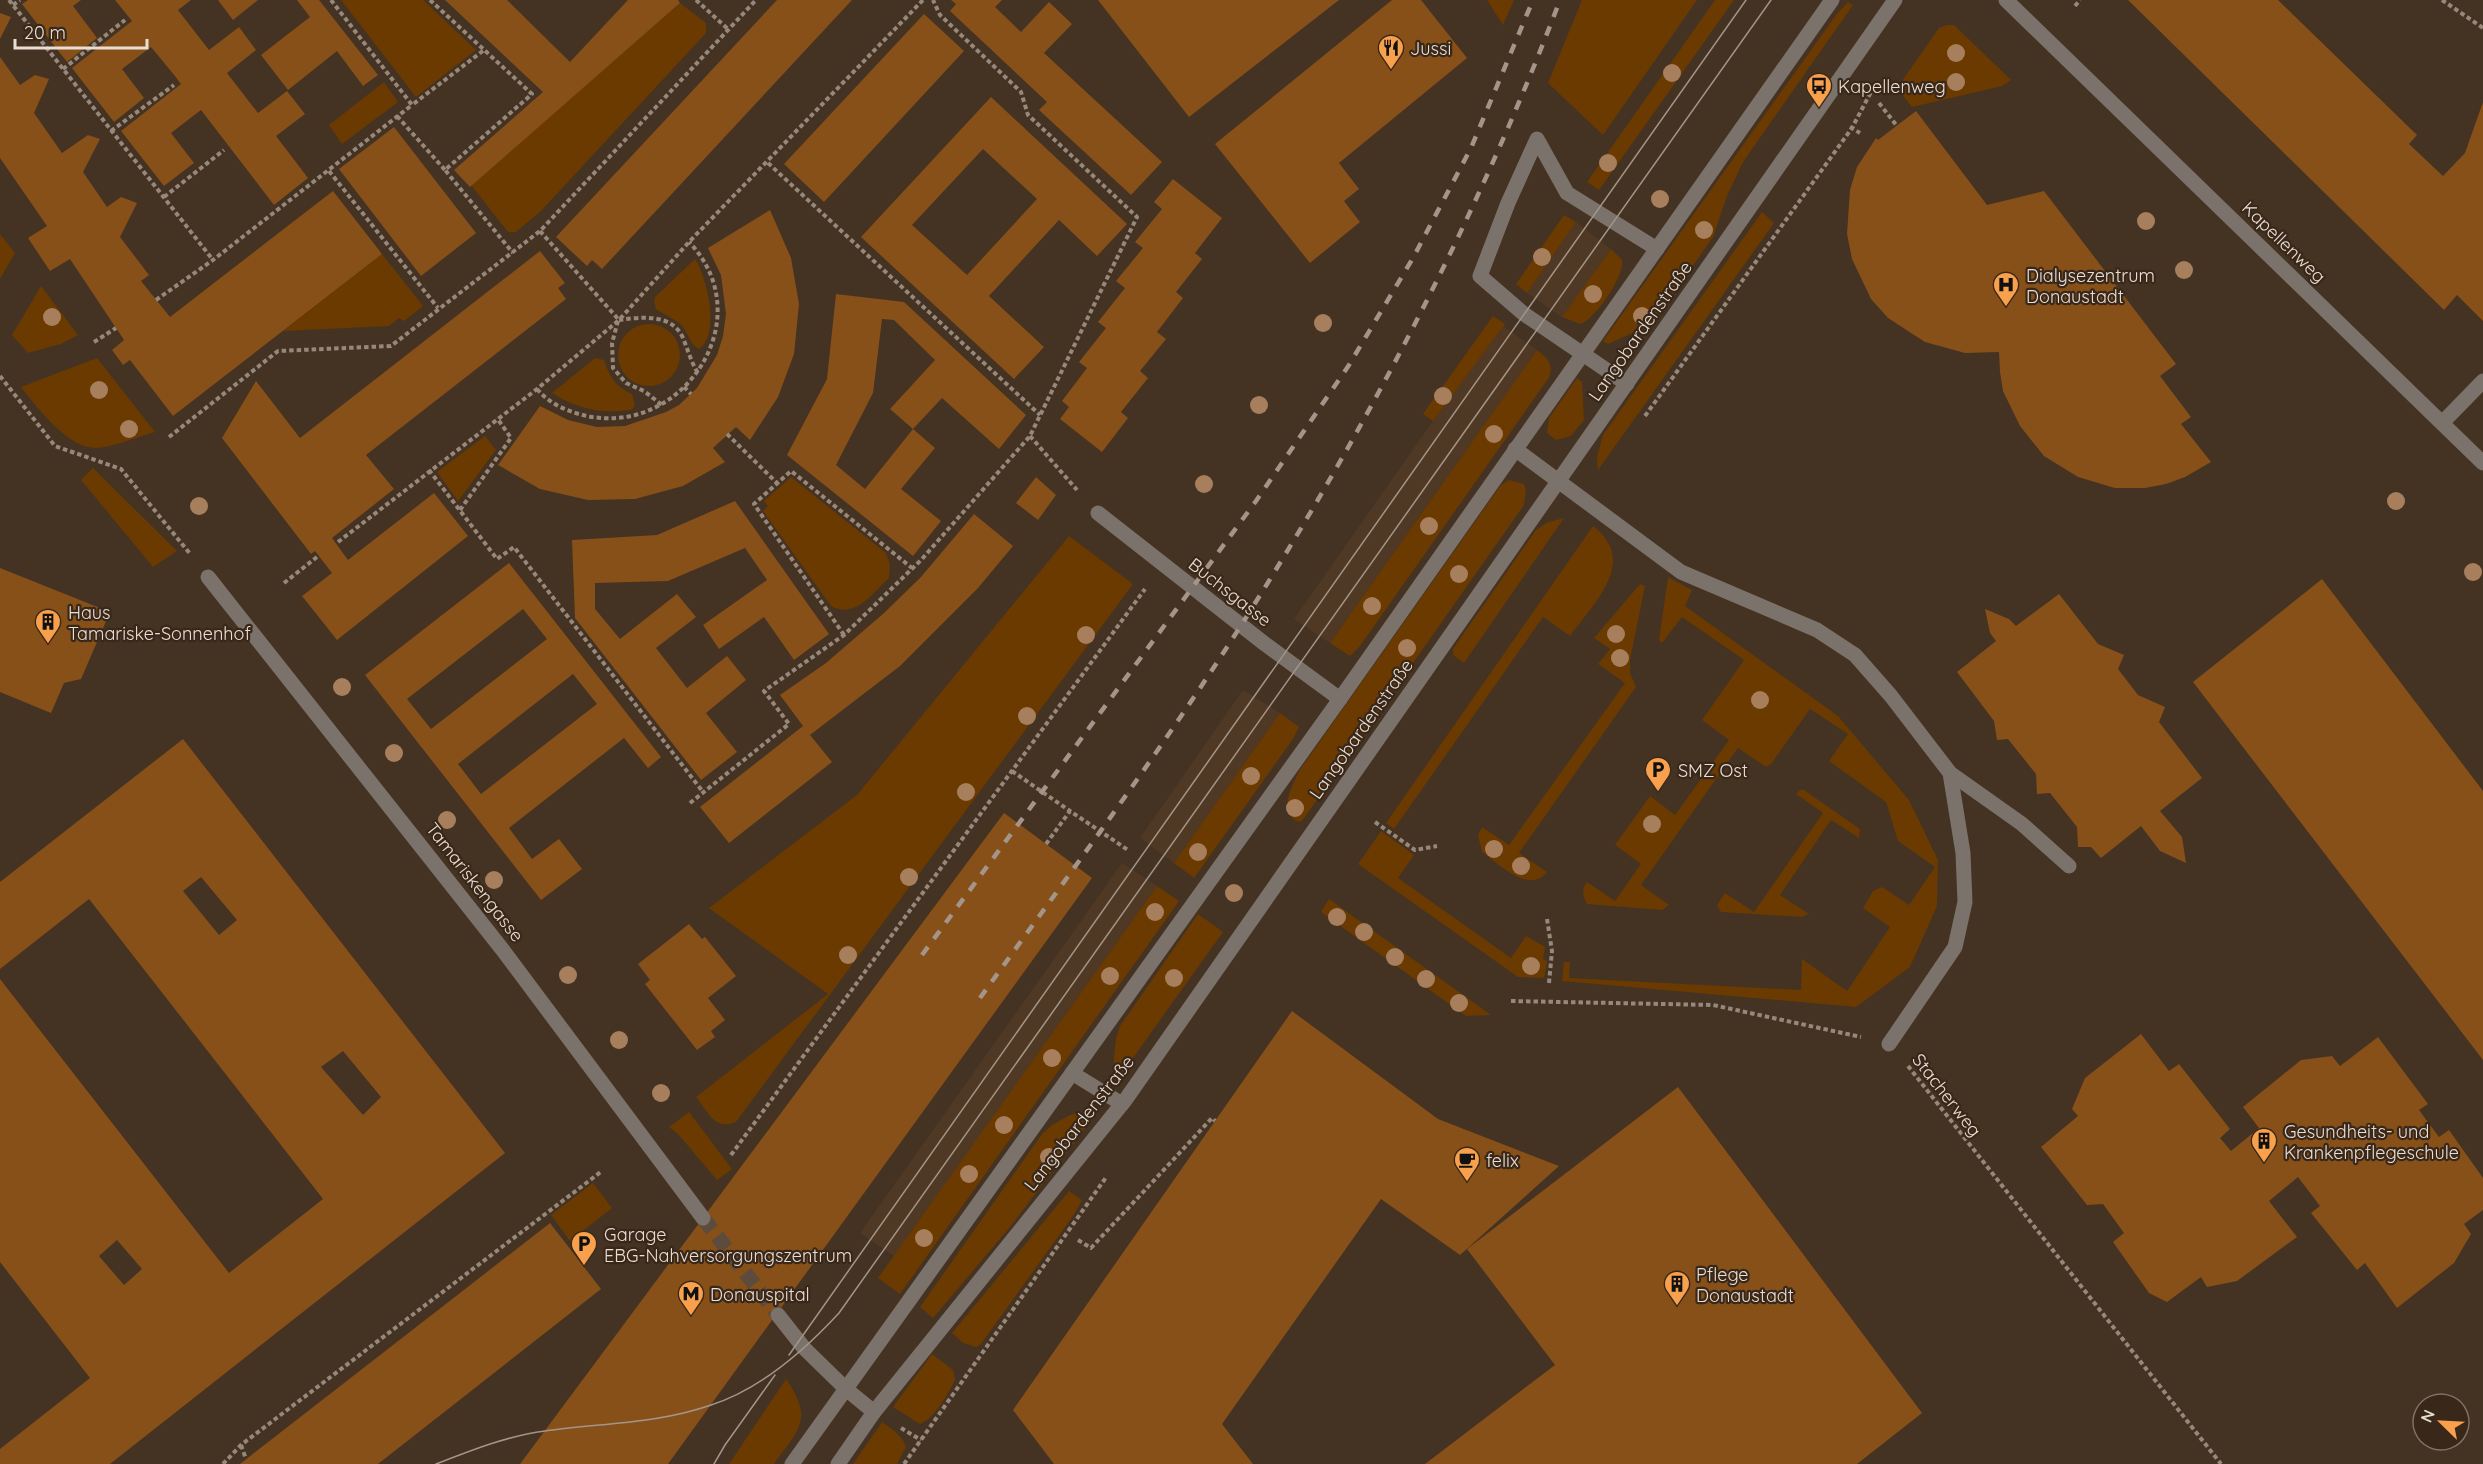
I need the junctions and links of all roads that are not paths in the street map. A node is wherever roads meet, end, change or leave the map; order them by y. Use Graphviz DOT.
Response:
graph roads {
  1 [pos="1832,0"];
  2 [pos="1895,0"];
  3 [pos="2006,0"];
  4 [pos="1657,249"];
  5 [pos="1583,354"];
  6 [pos="2483,381"];
  7 [pos="1627,384"];
  8 [pos="2442,423"];
  9 [pos="1515,450"];
  10 [pos="2483,463"];
  11 [pos="1557,482"];
  12 [pos="1098,513"];
  13 [pos="208,577"];
  14 [pos="1340,699"];
  15 [pos="1950,773"];
  16 [pos="2069,866"];
  17 [pos="1889,1044"];
  18 [pos="1072,1073"];
  19 [pos="1122,1104"];
  20 [pos="703,1218"];
  21 [pos="777,1315"];
  22 [pos="846,1389"];
  23 [pos="874,1412"];
  24 [pos="792,1464"];
  25 [pos="838,1464"];
  1 -- 4 [label="street, Langobardenstraße"];
  2 -- 7 [label="street, Langobardenstraße"];
  3 -- 8 [label="street, Kapellenweg"];
  4 -- 5 [label="street, Langobardenstraße"];
  4 -- 5 [label="street"];
  5 -- 7 [label="street"];
  5 -- 9 [label="street, Langobardenstraße"];
  6 -- 8 [label="street"];
  7 -- 11 [label="street, Langobardenstraße"];
  8 -- 10 [label="street, Kapellenweg"];
  9 -- 11 [label="street"];
  9 -- 14 [label="street, Langobardenstraße"];
  11 -- 15 [label="street"];
  11 -- 19 [label="street, Langobardenstraße"];
  12 -- 14 [label="street, Buchsgasse"];
  13 -- 20 [label="street, Tamariskengasse"];
  14 -- 18 [label="street, Langobardenstraße"];
  15 -- 16 [label="street"];
  15 -- 17 [label="street"];
  18 -- 19 [label="street"];
  18 -- 22 [label="street, Langobardenstraße"];
  19 -- 23 [label="street, Langobardenstraße"];
  21 -- 22 [label="street"];
  22 -- 23 [label="street"];
  22 -- 24 [label="street, Langobardenstraße"];
  23 -- 25 [label="street, Langobardenstraße"];
}
